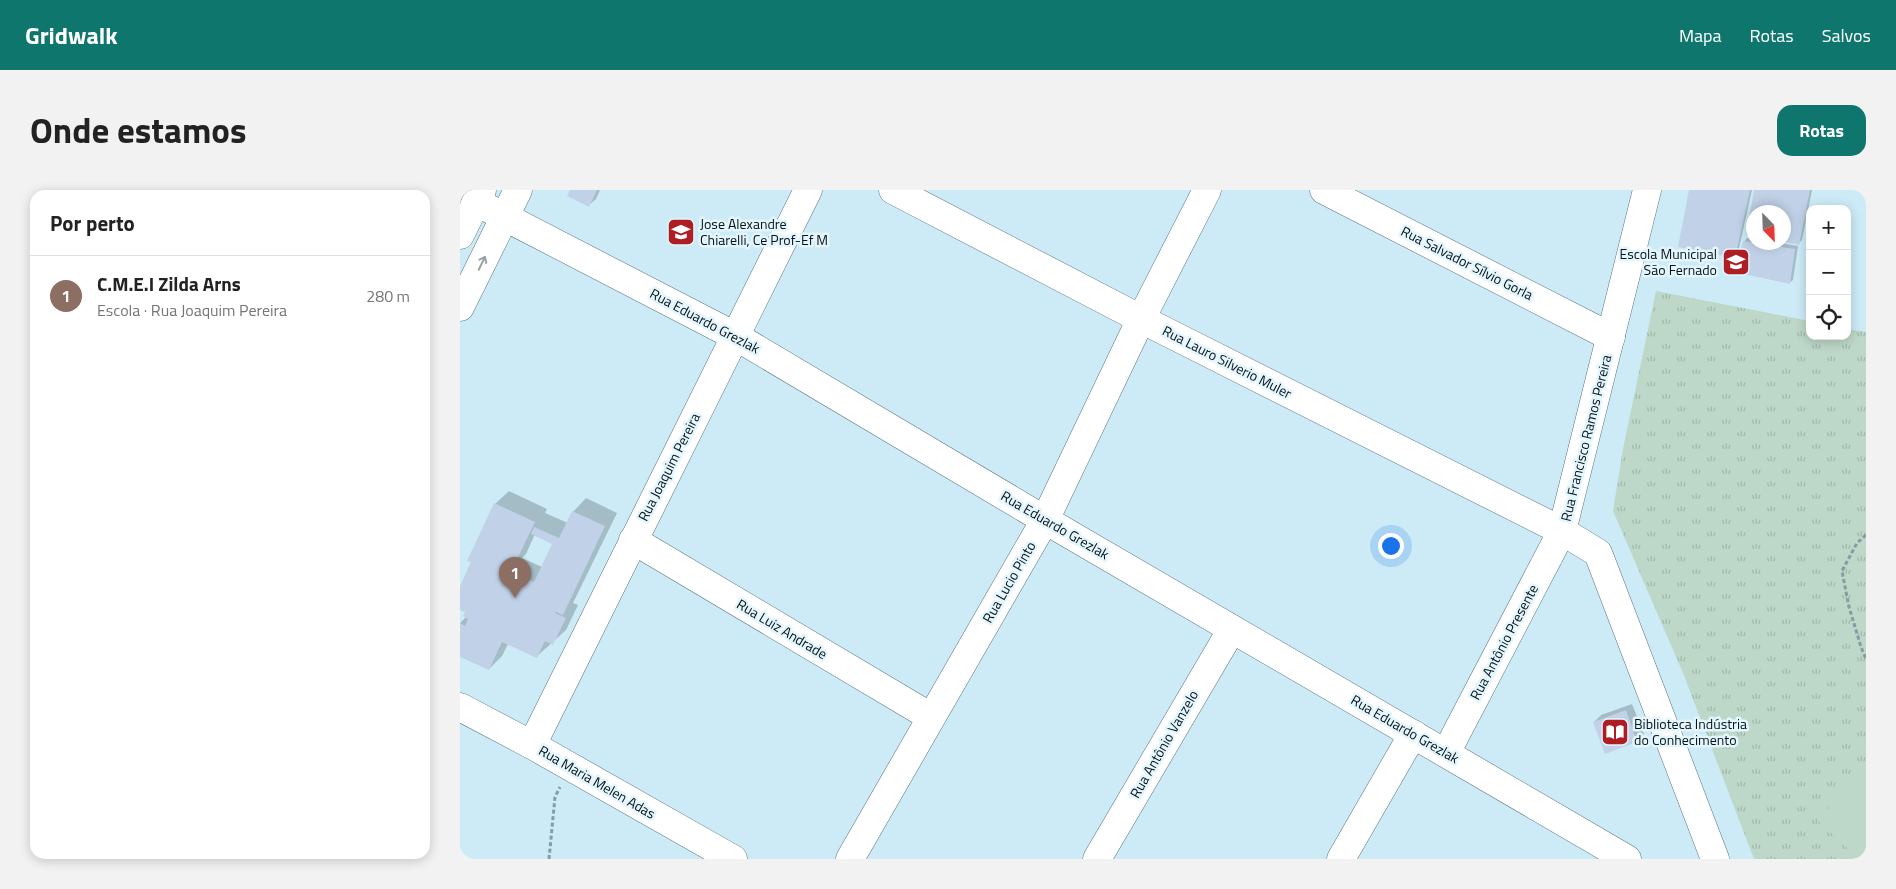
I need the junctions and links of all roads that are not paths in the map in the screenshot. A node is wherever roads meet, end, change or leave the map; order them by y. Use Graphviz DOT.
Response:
graph roads {
  1 [pos="518,190"];
  2 [pos="808,190"];
  3 [pos="893,190"];
  4 [pos="1207,190"];
  5 [pos="1324,190"];
  6 [pos="1647,190"];
  7 [pos="479,196"];
  8 [pos="504,217"];
  9 [pos="460,235"];
  10 [pos="460,307"];
  11 [pos="1141,319"];
  12 [pos="735,336"];
  13 [pos="1611,336"];
  14 [pos="1045,520"];
  15 [pos="1562,531"];
  16 [pos="633,540"];
  17 [pos="1232,629"];
  18 [pos="460,707"];
  19 [pos="931,717"];
  20 [pos="1413,734"];
  21 [pos="532,745"];
  22 [pos="1446,753"];
  23 [pos="1593,850"];
  24 [pos="733,859"];
  25 [pos="850,859"];
  26 [pos="1097,859"];
  27 [pos="1341,859"];
  28 [pos="1627,859"];
  29 [pos="1715,859"];
  1 -- 8 [label="street"];
  2 -- 12 [label="street, Rua Joaquim Pereira"];
  3 -- 11 [label="street, Rua Lauro Silverio Muler"];
  4 -- 11 [label="street, Rua Lucio Pinto"];
  5 -- 13 [label="street, Rua Salvador Sílvio Gorla"];
  6 -- 13 [label="street, Rua Francisco Ramos Pereira"];
  7 -- 8 [label="street, Rua Eduardo Grezlak"];
  7 -- 9 [label="street"];
  10 -- 8 [label="street, one-way"];
  8 -- 12 [label="street, Rua Eduardo Grezlak"];
  11 -- 14 [label="street, Rua Lucio Pinto"];
  11 -- 15 [label="street, Rua Lauro Silverio Muler"];
  12 -- 14 [label="street, Rua Eduardo Grezlak"];
  12 -- 16 [label="street, Rua Joaquim Pereira"];
  13 -- 15 [label="street, Rua Francisco Ramos Pereira"];
  14 -- 17 [label="street, Rua Eduardo Grezlak"];
  14 -- 19 [label="street, Rua Lucio Pinto"];
  15 -- 22 [label="street, Rua Antônio Presente"];
  15 -- 29 [label="street, Rua Francisco Ramos Pereira"];
  16 -- 19 [label="street, Rua Luiz Andrade"];
  16 -- 21 [label="street, Rua Joaquim Pereira"];
  17 -- 20 [label="street, Rua Eduardo Grezlak"];
  17 -- 26 [label="street, Rua Antônio Vanzelo"];
  18 -- 21 [label="street, Rua Maria Melen Adas"];
  19 -- 25 [label="street, Rua Lucio Pinto"];
  20 -- 22 [label="street, Rua Eduardo Grezlak"];
  20 -- 27 [label="street"];
  21 -- 24 [label="street, Rua Maria Melen Adas"];
  22 -- 23 [label="street, Rua Eduardo Grezlak"];
  23 -- 28 [label="street, Rua Eduardo Grezlak"];
}
